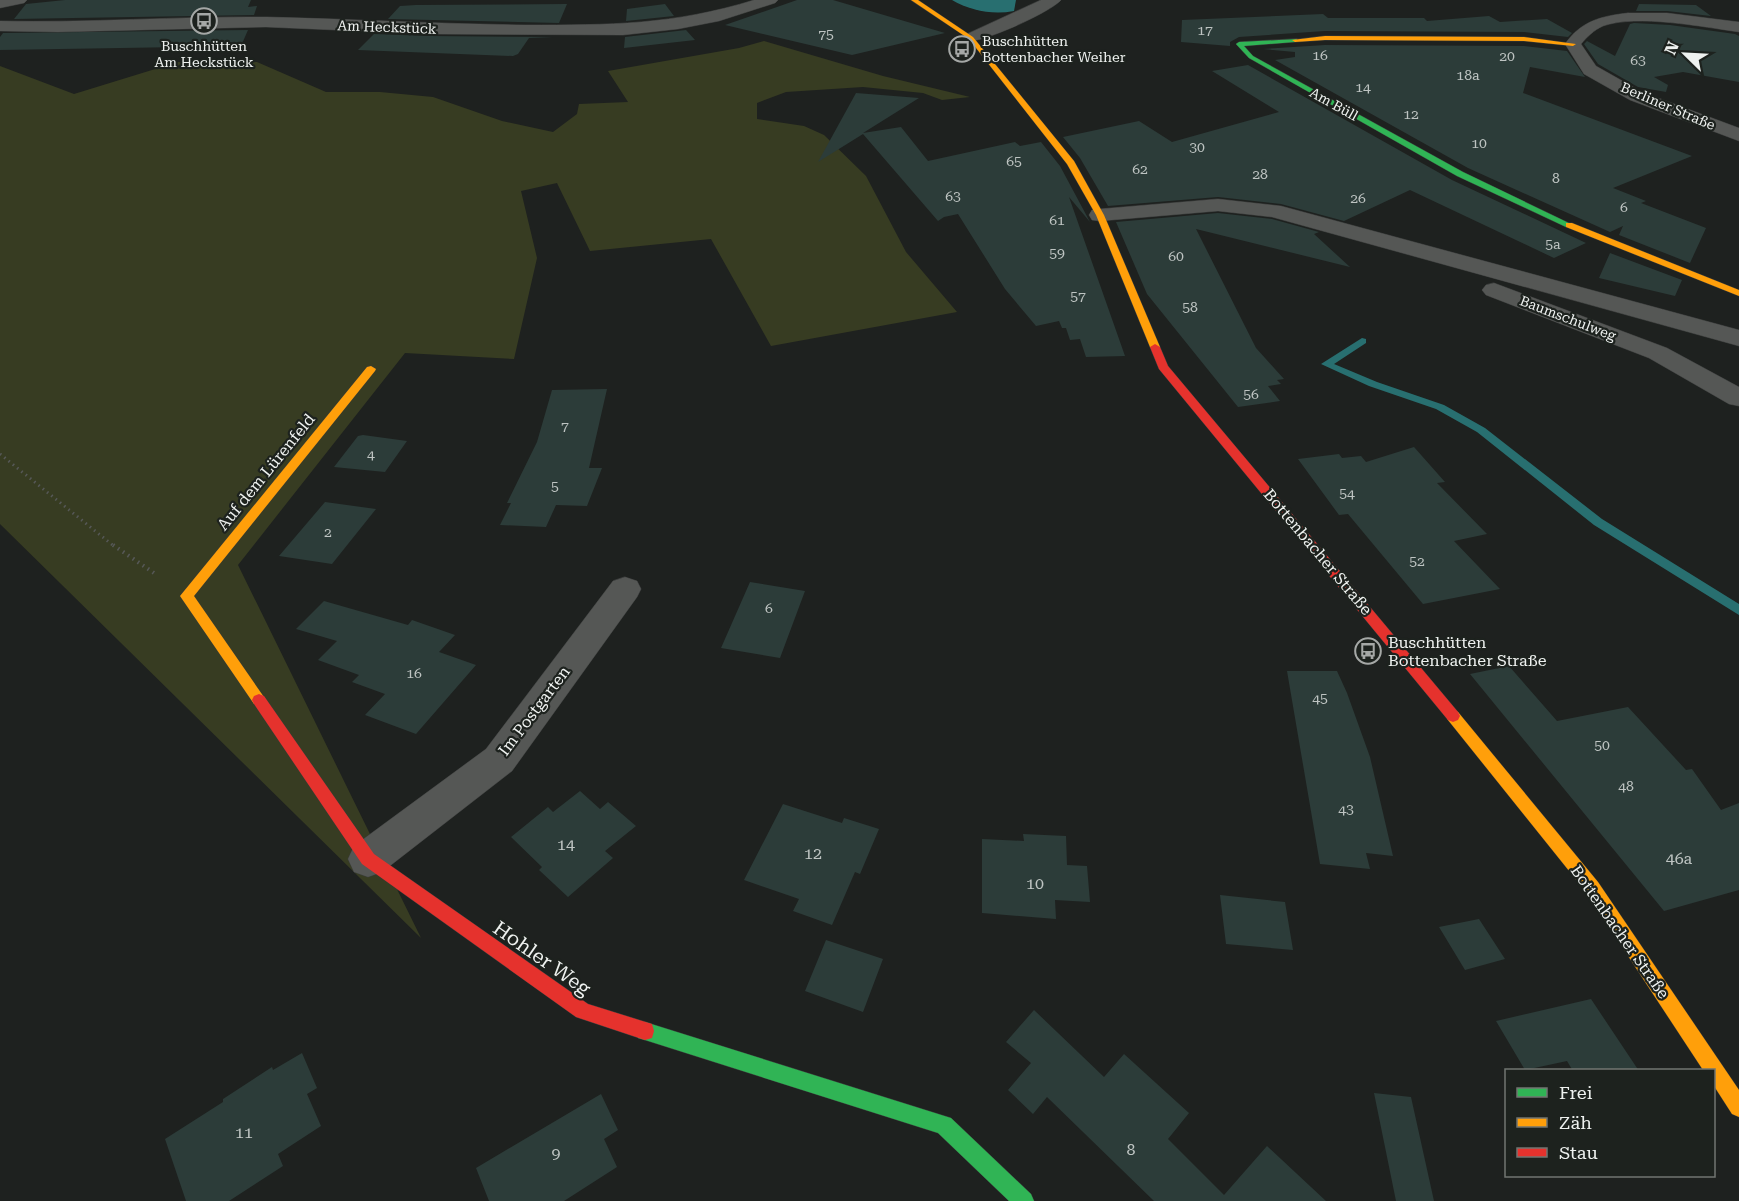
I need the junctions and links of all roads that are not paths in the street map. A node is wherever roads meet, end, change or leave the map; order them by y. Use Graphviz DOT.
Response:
graph roads {
  1 [pos="19,0"];
  2 [pos="770,0"];
  3 [pos="914,0"];
  4 [pos="1053,0"];
  5 [pos="0,3"];
  6 [pos="0,26"];
  7 [pos="1739,27"];
  8 [pos="971,38"];
  9 [pos="1573,44"];
  10 [pos="1739,135"];
  11 [pos="1100,215"];
  12 [pos="1396,244"];
  13 [pos="1739,293"];
  14 [pos="1739,338"];
  15 [pos="371,369"];
  16 [pos="1739,398"];
  17 [pos="625,589"];
  18 [pos="187,596"];
  19 [pos="368,859"];
  20 [pos="1714,1069"];
  21 [pos="1715,1071"];
  22 [pos="1739,1107"];
  23 [pos="1024,1201"];
  1 -- 5 [label="street"];
  2 -- 6 [label="street, Am Heckstück"];
  3 -- 8 [label="street, Bottenbacher Straße"];
  4 -- 8 [label="street"];
  7 -- 9 [label="street"];
  8 -- 11 [label="street, Bottenbacher Straße"];
  9 -- 10 [label="street, Berliner Straße"];
  9 -- 13 [label="street, Am Büll"];
  11 -- 12 [label="street"];
  11 -- 20 [label="street, Bottenbacher Straße"];
  12 -- 14 [label="street"];
  12 -- 16 [label="street, Baumschulweg"];
  15 -- 18 [label="street, Auf dem Lürenfeld"];
  17 -- 19 [label="street, Im Postgarten"];
  18 -- 19 [label="street, Hohler Weg"];
  19 -- 23 [label="street, Hohler Weg"];
  21 -- 22 [label="street, Bottenbacher Straße"];
}
